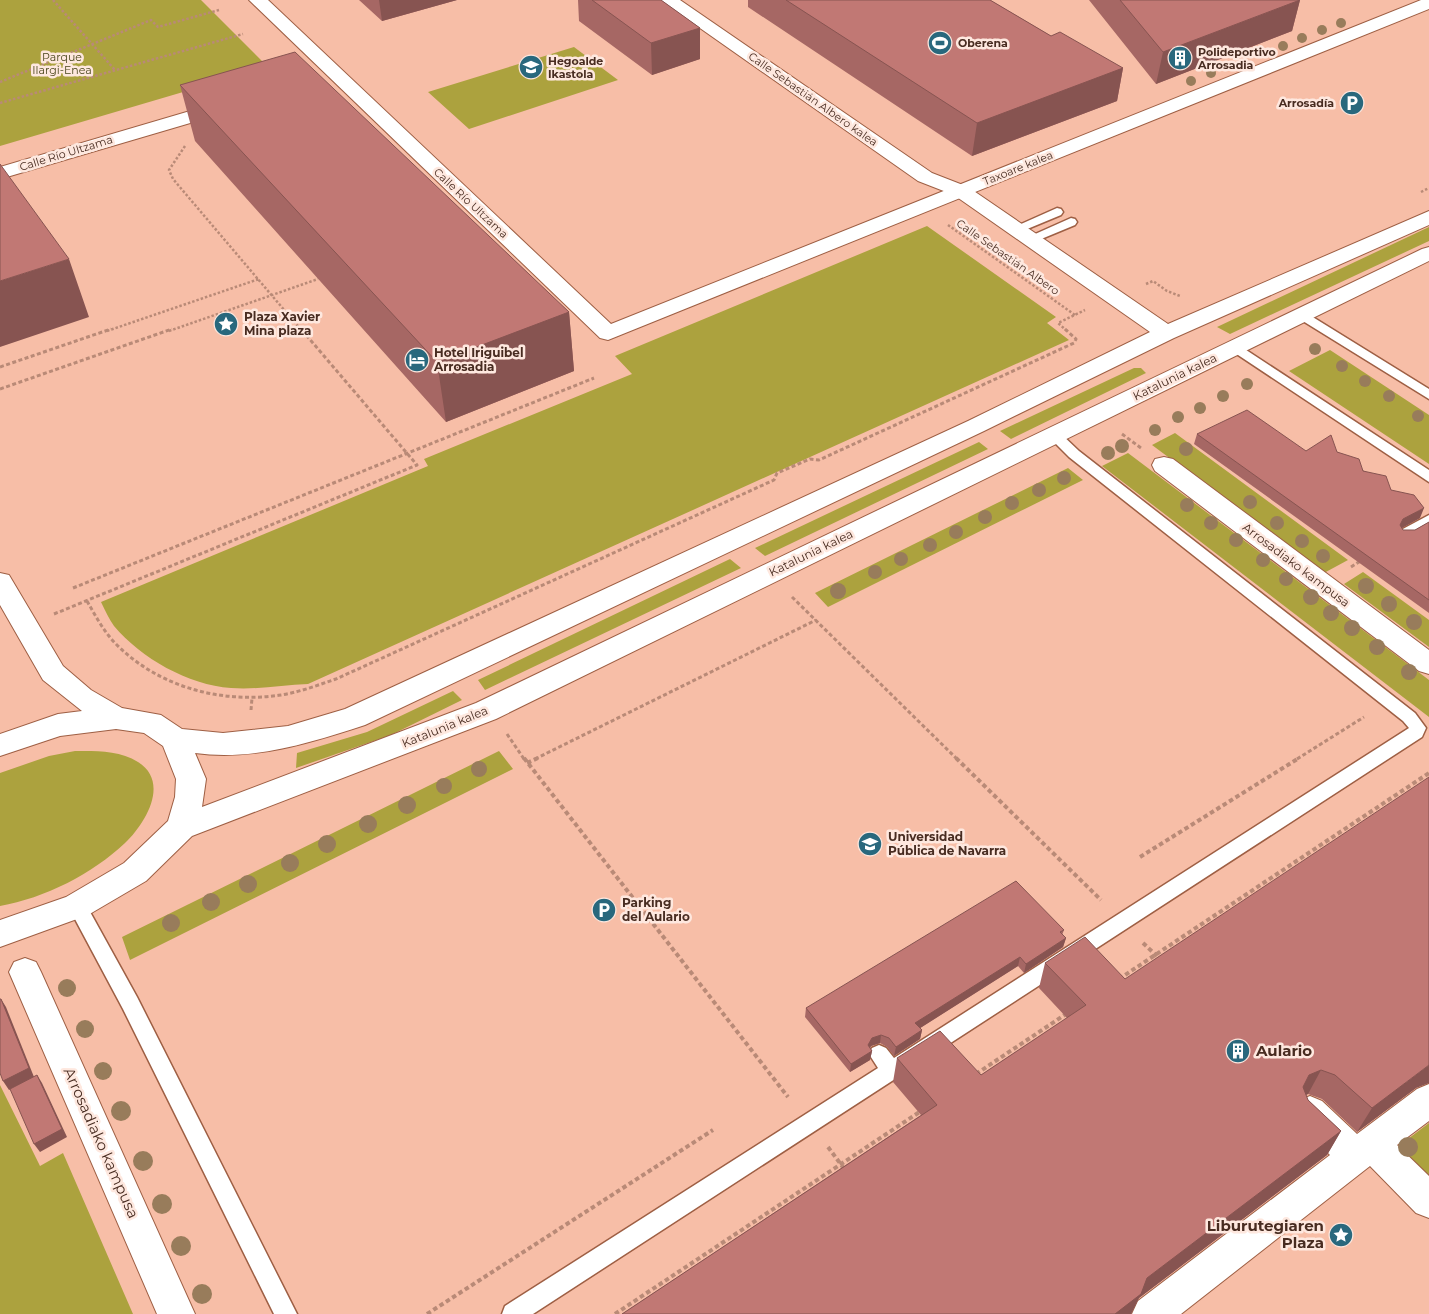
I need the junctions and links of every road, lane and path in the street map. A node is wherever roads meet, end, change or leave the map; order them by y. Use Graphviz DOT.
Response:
graph roads {
  1 [pos="53,0"];
  2 [pos="258,0"];
  3 [pos="669,0"];
  4 [pos="696,0"];
  5 [pos="1429,3"];
  6 [pos="219,10"];
  7 [pos="243,34"];
  8 [pos="93,45"];
  9 [pos="115,70"];
  10 [pos="0,82"];
  11 [pos="0,103"];
  12 [pos="237,103"];
  13 [pos="171,122"];
  14 [pos="0,173"];
  15 [pos="961,191"];
  16 [pos="1057,212"];
  17 [pos="1429,217"];
  18 [pos="1071,222"];
  19 [pos="946,224"];
  20 [pos="1023,234"];
  21 [pos="1429,253"];
  22 [pos="259,279"];
  23 [pos="318,279"];
  24 [pos="273,295"];
  25 [pos="1092,307"];
  26 [pos="1076,316"];
  27 [pos="1303,316"];
  28 [pos="608,333"];
  29 [pos="1166,333"];
  30 [pos="1236,348"];
  31 [pos="0,367"];
  32 [pos="594,378"];
  33 [pos="0,388"];
  34 [pos="1429,395"];
  35 [pos="1054,436"];
  36 [pos="1126,436"];
  37 [pos="1142,448"];
  38 [pos="408,454"];
  39 [pos="1164,465"];
  40 [pos="1429,477"];
  41 [pos="1429,520"];
  42 [pos="1406,534"];
  43 [pos="0,582"];
  44 [pos="73,588"];
  45 [pos="87,601"];
  46 [pos="797,601"];
  47 [pos="816,620"];
  48 [pos="26,625"];
  49 [pos="1429,664"];
  50 [pos="1366,716"];
  51 [pos="116,718"];
  52 [pos="506,734"];
  53 [pos="175,739"];
  54 [pos="0,745"];
  55 [pos="527,763"];
  56 [pos="1429,773"];
  57 [pos="181,827"];
  58 [pos="1140,857"];
  59 [pos="1101,900"];
  60 [pos="77,906"];
  61 [pos="0,934"];
  62 [pos="1139,938"];
  63 [pos="1156,955"];
  64 [pos="1162,962"];
  65 [pos="25,972"];
  66 [pos="1116,981"];
  67 [pos="1069,1013"];
  68 [pos="879,1054"];
  69 [pos="1006,1055"];
  70 [pos="1010,1060"];
  71 [pos="892,1071"];
  72 [pos="973,1077"];
  73 [pos="788,1097"];
  74 [pos="1429,1100"];
  75 [pos="923,1109"];
  76 [pos="1309,1112"];
  77 [pos="713,1130"];
  78 [pos="825,1144"];
  79 [pos="1364,1150"];
  80 [pos="841,1164"];
  81 [pos="852,1178"];
  82 [pos="1429,1201"];
  83 [pos="176,1314"];
  84 [pos="286,1314"];
  85 [pos="427,1314"];
  86 [pos="513,1314"];
  87 [pos="615,1314"];
  88 [pos="1151,1314"];
  1 -- 8 [label="path"];
  2 -- 28 [label="street, Calle Río Ultzama"];
  3 -- 15 [label="street, Calle Sebastián Albero kalea"];
  4 -- 15 [label="street, Calle Sebastián Albero kalea"];
  5 -- 15 [label="street, Taxoare kalea"];
  6 -- 8 [label="path"];
  7 -- 9 [label="path"];
  8 -- 9 [label="path"];
  8 -- 10 [label="path"];
  9 -- 11 [label="path"];
  12 -- 13 [label="street, Calle Río Ultzama"];
  13 -- 14 [label="street, Calle Río Ultzama"];
  13 -- 22 [label="path"];
  15 -- 20 [label="street, Calle Sebastián Albero kalea"];
  15 -- 28 [label="street, Taxoare kalea"];
  16 -- 20 [label="lane"];
  17 -- 29 [label="street"];
  18 -- 20 [label="lane"];
  19 -- 26 [label="path, Calle Sebastián Albero"];
  20 -- 29 [label="street, Calle Sebastián Albero kalea"];
  21 -- 27 [label="street, Katalunia kalea"];
  22 -- 24 [label="path"];
  22 -- 31 [label="path"];
  23 -- 24 [label="path"];
  24 -- 33 [label="path"];
  24 -- 38 [label="path"];
  25 -- 26 [label="path"];
  26 -- 45 [label="path"];
  27 -- 30 [label="street, Katalunia kalea"];
  27 -- 34 [label="lane"];
  29 -- 53 [label="street"];
  30 -- 35 [label="street, Katalunia kalea"];
  30 -- 40 [label="lane"];
  32 -- 38 [label="path"];
  35 -- 57 [label="street, Katalunia kalea"];
  35 -- 71 [label="lane"];
  36 -- 37 [label="path"];
  38 -- 44 [label="path"];
  38 -- 45 [label="path"];
  39 -- 49 [label="street, Arrosadiako kampusa"];
  41 -- 42 [label="lane"];
  43 -- 48 [label="street"];
  45 -- 48 [label="path"];
  46 -- 47 [label="path"];
  47 -- 55 [label="path"];
  47 -- 59 [label="path"];
  48 -- 51 [label="street"];
  50 -- 58 [label="path"];
  51 -- 53 [label="street"];
  51 -- 54 [label="street"];
  52 -- 55 [label="path"];
  53 -- 57 [label="street"];
  55 -- 73 [label="path"];
  56 -- 63 [label="path"];
  57 -- 60 [label="street"];
  60 -- 61 [label="street"];
  60 -- 84 [label="lane"];
  62 -- 63 [label="path"];
  63 -- 64 [label="path"];
  63 -- 66 [label="path"];
  65 -- 83 [label="street, Arrosadiako kampusa"];
  67 -- 69 [label="path"];
  68 -- 71 [label="lane"];
  69 -- 70 [label="path"];
  69 -- 72 [label="path"];
  71 -- 86 [label="lane"];
  74 -- 79 [label="street"];
  75 -- 80 [label="path"];
  76 -- 79 [label="street"];
  77 -- 85 [label="path"];
  78 -- 80 [label="path"];
  79 -- 82 [label="street"];
  79 -- 88 [label="street"];
  80 -- 81 [label="path"];
  80 -- 87 [label="path"];
}
